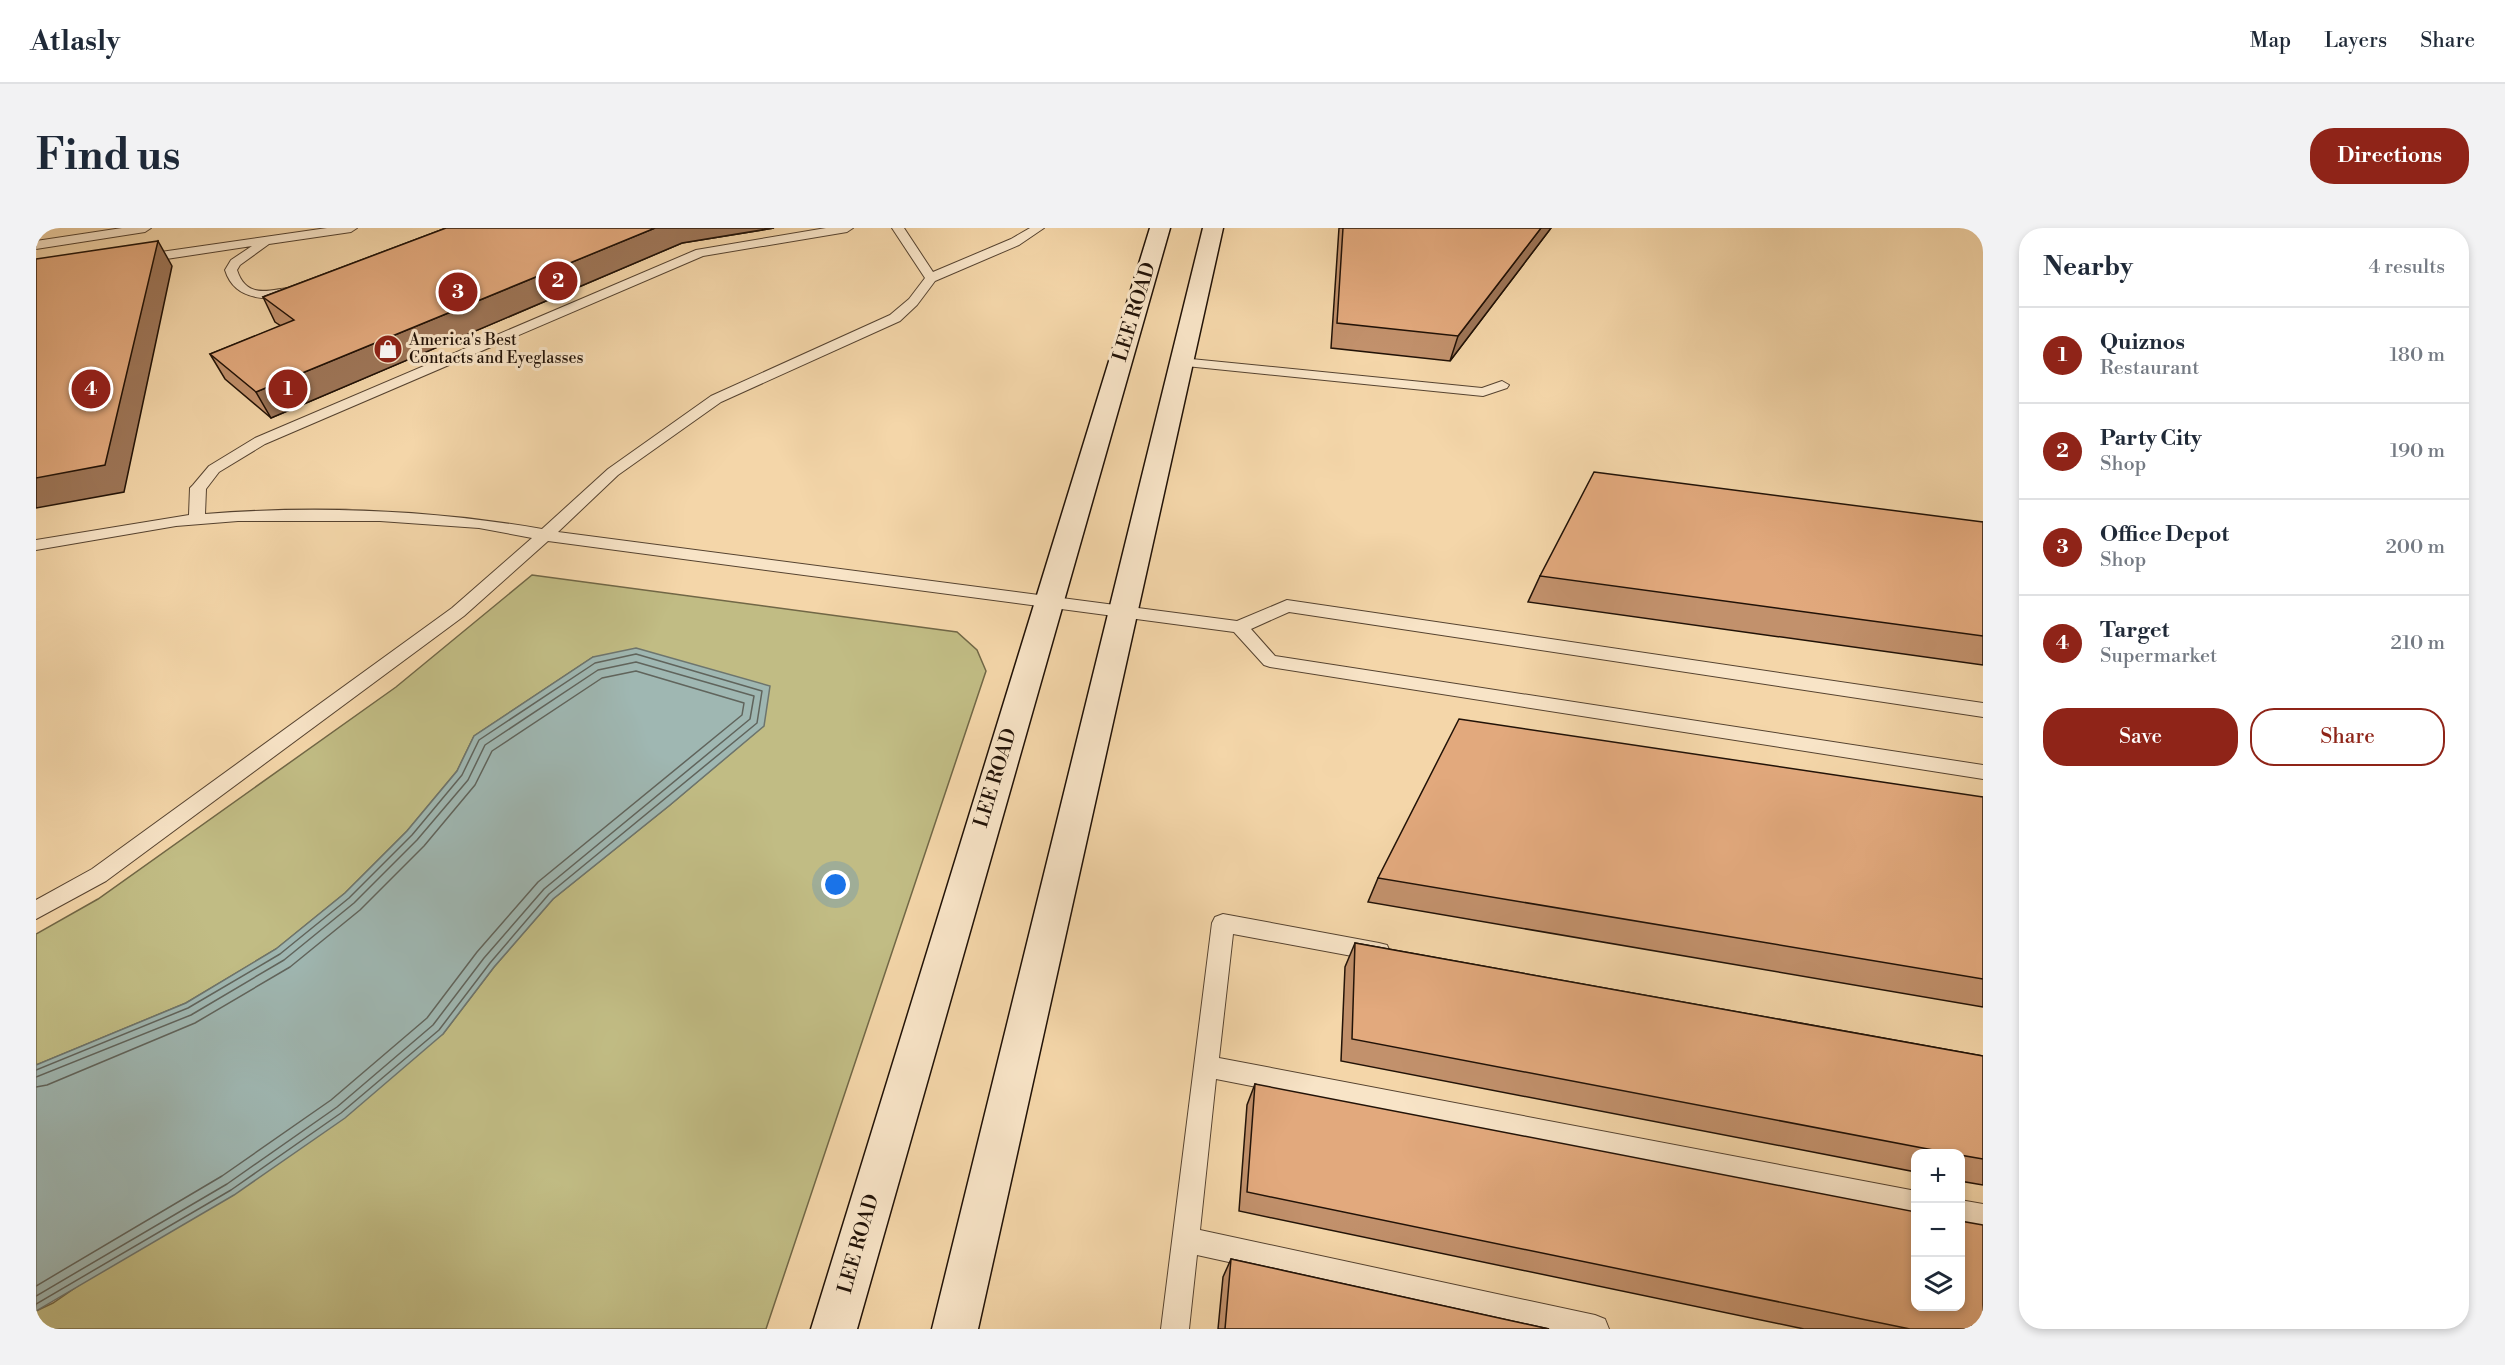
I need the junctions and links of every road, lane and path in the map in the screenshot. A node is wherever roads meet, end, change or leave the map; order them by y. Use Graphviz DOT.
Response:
graph roads {
  1 [pos="145,228"];
  2 [pos="351,228"];
  3 [pos="847,228"];
  4 [pos="898,228"];
  5 [pos="1038,228"];
  6 [pos="1160,228"];
  7 [pos="1213,228"];
  8 [pos="278,239"];
  9 [pos="36,245"];
  10 [pos="128,261"];
  11 [pos="931,278"];
  12 [pos="304,288"];
  13 [pos="1181,362"];
  14 [pos="1502,386"];
  15 [pos="197,519"];
  16 [pos="545,535"];
  17 [pos="36,545"];
  18 [pos="1049,600"];
  19 [pos="1122,611"];
  20 [pos="1239,627"];
  21 [pos="1983,710"];
  22 [pos="1983,772"];
  23 [pos="36,910"];
  24 [pos="1398,956"];
  25 [pos="1206,1066"];
  26 [pos="1911,1203"];
  27 [pos="1965,1214"];
  28 [pos="1983,1217"];
  29 [pos="1186,1240"];
  30 [pos="834,1329"];
  31 [pos="955,1329"];
  32 [pos="1175,1329"];
  33 [pos="1595,1329"];
  1 -- 9 [label="lane"];
  2 -- 8 [label="lane"];
  3 -- 15 [label="lane"];
  4 -- 11 [label="lane"];
  5 -- 11 [label="lane"];
  6 -- 18 [label="street, LEE ROAD"];
  7 -- 13 [label="street"];
  8 -- 10 [label="lane"];
  8 -- 12 [label="lane"];
  11 -- 16 [label="lane"];
  13 -- 14 [label="lane"];
  13 -- 19 [label="street"];
  15 -- 16 [label="lane"];
  15 -- 17 [label="lane"];
  16 -- 18 [label="lane"];
  16 -- 23 [label="lane"];
  18 -- 19 [label="lane"];
  18 -- 30 [label="street, LEE ROAD"];
  19 -- 20 [label="lane"];
  19 -- 31 [label="street"];
  20 -- 21 [label="lane"];
  20 -- 22 [label="lane"];
  24 -- 25 [label="lane"];
  25 -- 26 [label="lane"];
  25 -- 29 [label="lane"];
  27 -- 28 [label="lane"];
  29 -- 32 [label="lane"];
  29 -- 33 [label="lane"];
}
